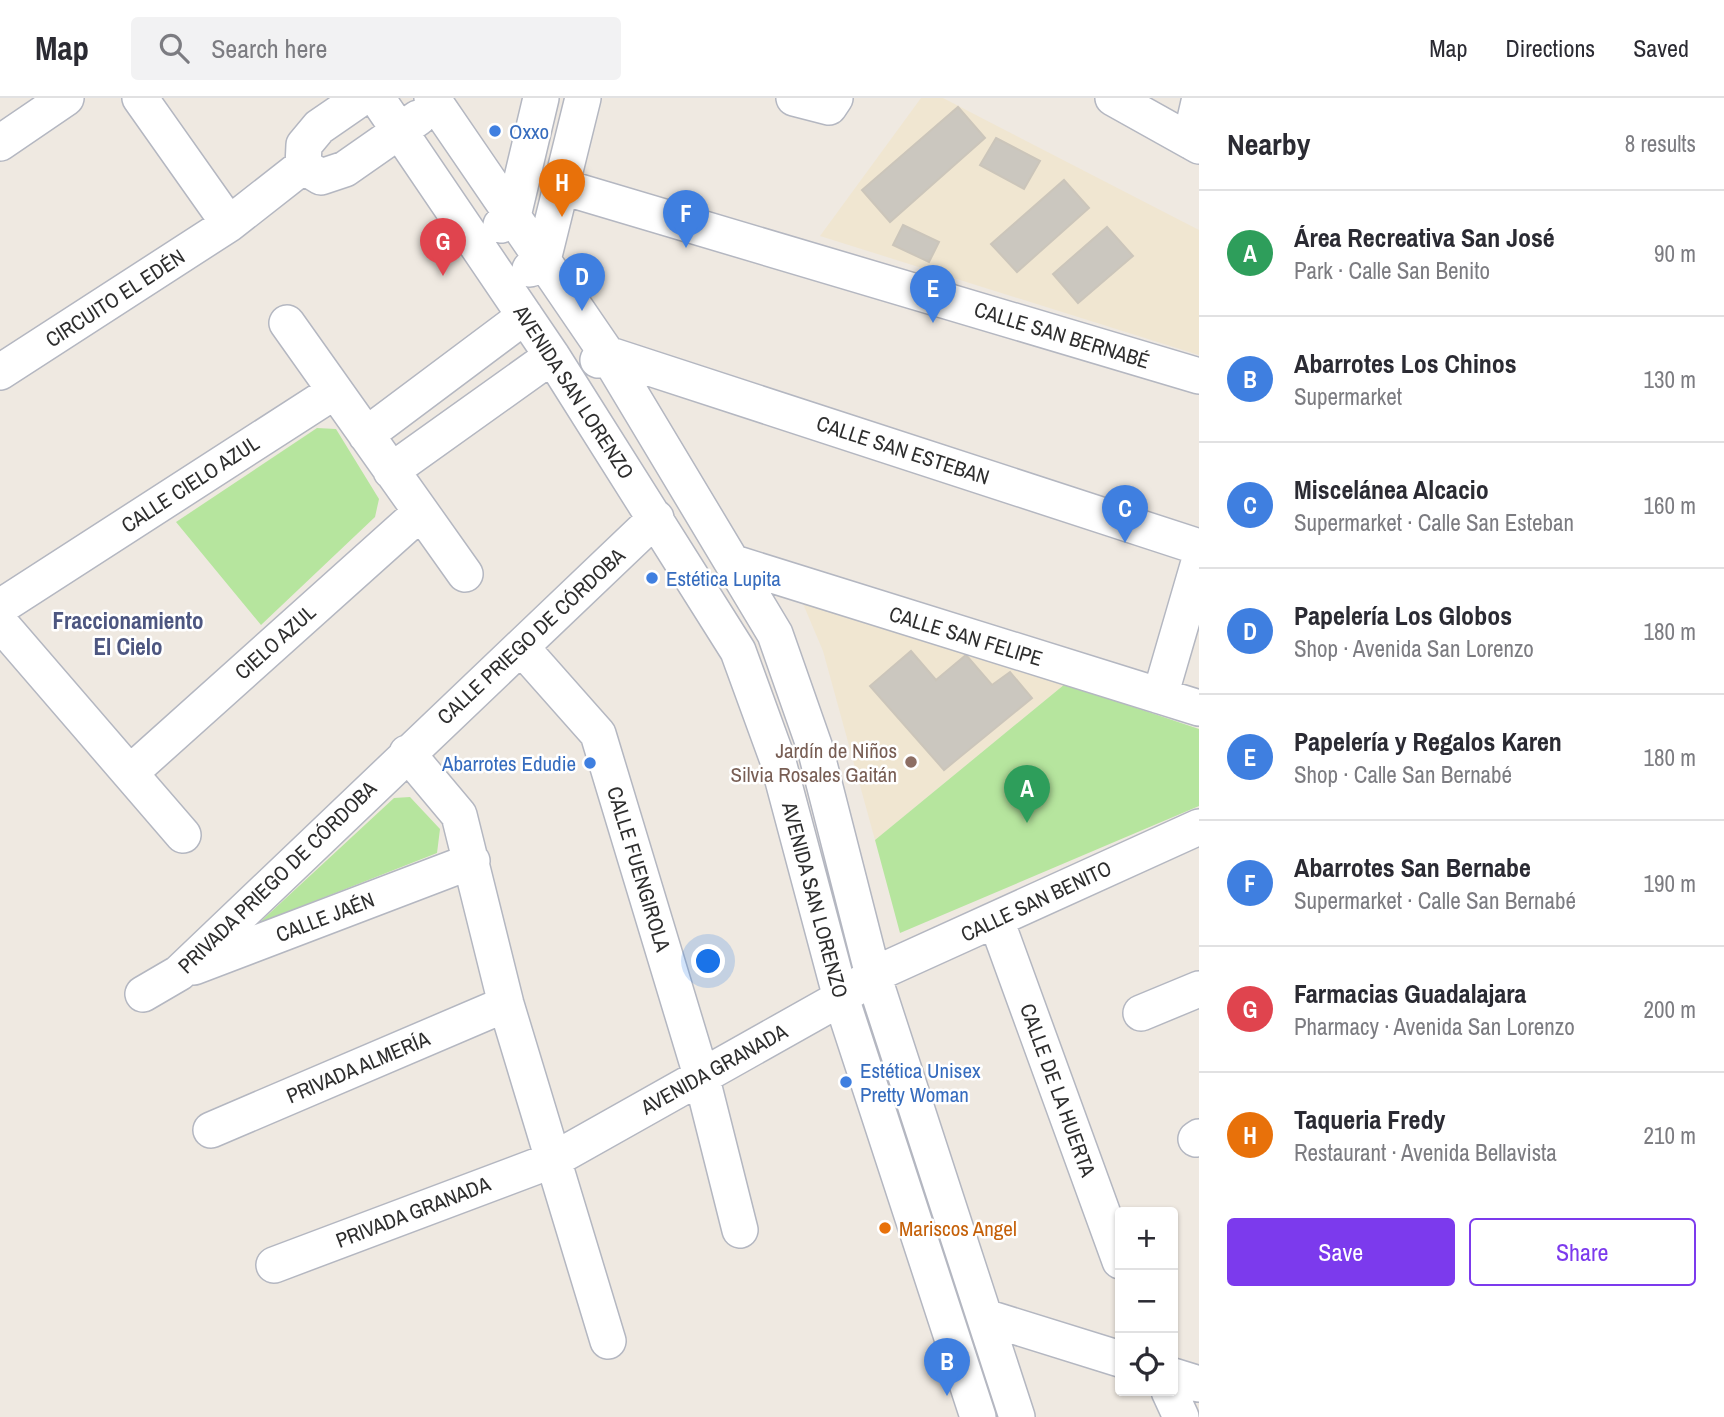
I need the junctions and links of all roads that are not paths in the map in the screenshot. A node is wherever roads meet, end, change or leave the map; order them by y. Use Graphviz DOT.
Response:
graph roads {
  1 [pos="66,98"];
  2 [pos="140,98"];
  3 [pos="361,98"];
  4 [pos="377,98"];
  5 [pos="541,98"];
  6 [pos="583,98"];
  7 [pos="794,98"];
  8 [pos="835,98"];
  9 [pos="1113,98"];
  10 [pos="434,102"];
  11 [pos="1199,103"];
  12 [pos="399,131"];
  13 [pos="0,144"];
  14 [pos="1194,144"];
  15 [pos="303,166"];
  16 [pos="563,187"];
  17 [pos="513,216"];
  18 [pos="229,224"];
  19 [pos="476,244"];
  20 [pos="543,260"];
  21 [pos="505,287"];
  22 [pos="525,316"];
  23 [pos="287,323"];
  24 [pos="486,346"];
  25 [pos="607,354"];
  26 [pos="560,368"];
  27 [pos="0,372"];
  28 [pos="1199,376"];
  29 [pos="507,388"];
  30 [pos="335,391"];
  31 [pos="366,435"];
  32 [pos="391,471"];
  33 [pos="421,512"];
  34 [pos="656,519"];
  35 [pos="1199,547"];
  36 [pos="1199,562"];
  37 [pos="734,563"];
  38 [pos="465,575"];
  39 [pos="0,607"];
  40 [pos="0,623"];
  41 [pos="521,647"];
  42 [pos="1160,696"];
  43 [pos="1199,708"];
  44 [pos="407,753"];
  45 [pos="130,773"];
  46 [pos="1199,827"];
  47 [pos="183,835"];
  48 [pos="472,861"];
  49 [pos="996,919"];
  50 [pos="179,973"];
  51 [pos="873,975"];
  52 [pos="1198,993"];
  53 [pos="143,994"];
  54 [pos="841,998"];
  55 [pos="506,1004"];
  56 [pos="1141,1013"];
  57 [pos="701,1075"];
  58 [pos="211,1130"];
  59 [pos="553,1160"];
  60 [pos="740,1230"];
  61 [pos="1115,1247"];
  62 [pos="274,1265"];
  63 [pos="985,1317"];
  64 [pos="608,1341"];
  65 [pos="1115,1357"];
  66 [pos="1178,1378"];
  67 [pos="1199,1384"];
  68 [pos="1171,1396"];
  69 [pos="978,1417"];
  70 [pos="1017,1417"];
  71 [pos="1181,1417"];
  1 -- 13 [label="street"];
  2 -- 18 [label="street"];
  3 -- 15 [label="street"];
  4 -- 12 [label="street, AVENIDA SAN LORENZO"];
  5 -- 17 [label="street"];
  6 -- 16 [label="street"];
  7 -- 8 [label="street"];
  9 -- 14 [label="street"];
  10 -- 12 [label="street"];
  10 -- 17 [label="street, AVENIDA SAN LORENZO"];
  11 -- 14 [label="street"];
  12 -- 15 [label="street"];
  12 -- 19 [label="street, AVENIDA SAN LORENZO"];
  15 -- 18 [label="street, CIRCUITO EL EDÉN"];
  16 -- 20 [label="street"];
  16 -- 28 [label="street, CALLE SAN BERNABÉ"];
  17 -- 19 [label="street"];
  17 -- 20 [label="street, AVENIDA SAN LORENZO"];
  18 -- 27 [label="street, CIRCUITO EL EDÉN"];
  19 -- 21 [label="street, AVENIDA SAN LORENZO"];
  20 -- 21 [label="street"];
  20 -- 25 [label="street, AVENIDA SAN LORENZO"];
  21 -- 22 [label="street, AVENIDA SAN LORENZO"];
  22 -- 24 [label="street"];
  22 -- 26 [label="street, AVENIDA SAN LORENZO"];
  23 -- 30 [label="street"];
  24 -- 29 [label="street"];
  24 -- 31 [label="street"];
  25 -- 26 [label="street"];
  25 -- 35 [label="street, CALLE SAN ESTEBAN"];
  25 -- 37 [label="street, AVENIDA SAN LORENZO"];
  26 -- 29 [label="street"];
  26 -- 34 [label="street, AVENIDA SAN LORENZO"];
  29 -- 32 [label="street"];
  30 -- 31 [label="street"];
  30 -- 39 [label="street, CALLE CIELO AZUL"];
  31 -- 32 [label="street"];
  32 -- 33 [label="street"];
  33 -- 38 [label="street"];
  33 -- 45 [label="street, CIELO AZUL"];
  34 -- 41 [label="street, CALLE PRIEGO DE CÓRDOBA"];
  34 -- 54 [label="street, AVENIDA SAN LORENZO"];
  36 -- 42 [label="street"];
  37 -- 42 [label="street, CALLE SAN FELIPE"];
  37 -- 51 [label="street, AVENIDA SAN LORENZO"];
  40 -- 45 [label="street"];
  41 -- 44 [label="street, CALLE PRIEGO DE CÓRDOBA"];
  41 -- 57 [label="street, CALLE FUENGIROLA"];
  42 -- 43 [label="street, CALLE SAN FELIPE"];
  44 -- 48 [label="street"];
  44 -- 50 [label="street, PRIVADA PRIEGO DE CÓRDOBA"];
  45 -- 47 [label="street"];
  46 -- 49 [label="street, CALLE SAN BENITO"];
  48 -- 50 [label="street, CALLE JAÉN"];
  48 -- 55 [label="street"];
  49 -- 51 [label="street, CALLE SAN BENITO"];
  49 -- 61 [label="street, CALLE DE LA HUERTA"];
  50 -- 53 [label="street, PRIVADA PRIEGO DE CÓRDOBA"];
  51 -- 54 [label="street, AVENIDA GRANADA"];
  51 -- 63 [label="street, AVENIDA SAN LORENZO"];
  52 -- 56 [label="street"];
  54 -- 57 [label="street, AVENIDA GRANADA"];
  54 -- 69 [label="street, AVENIDA SAN LORENZO"];
  55 -- 58 [label="street, PRIVADA ALMERÍA"];
  55 -- 59 [label="street"];
  57 -- 59 [label="street, AVENIDA GRANADA"];
  57 -- 60 [label="street, CALLE FUENGIROLA"];
  59 -- 62 [label="street, PRIVADA GRANADA"];
  59 -- 64 [label="street"];
  63 -- 65 [label="street"];
  63 -- 70 [label="street, AVENIDA SAN LORENZO"];
  66 -- 67 [label="street"];
  68 -- 71 [label="street"];
}
